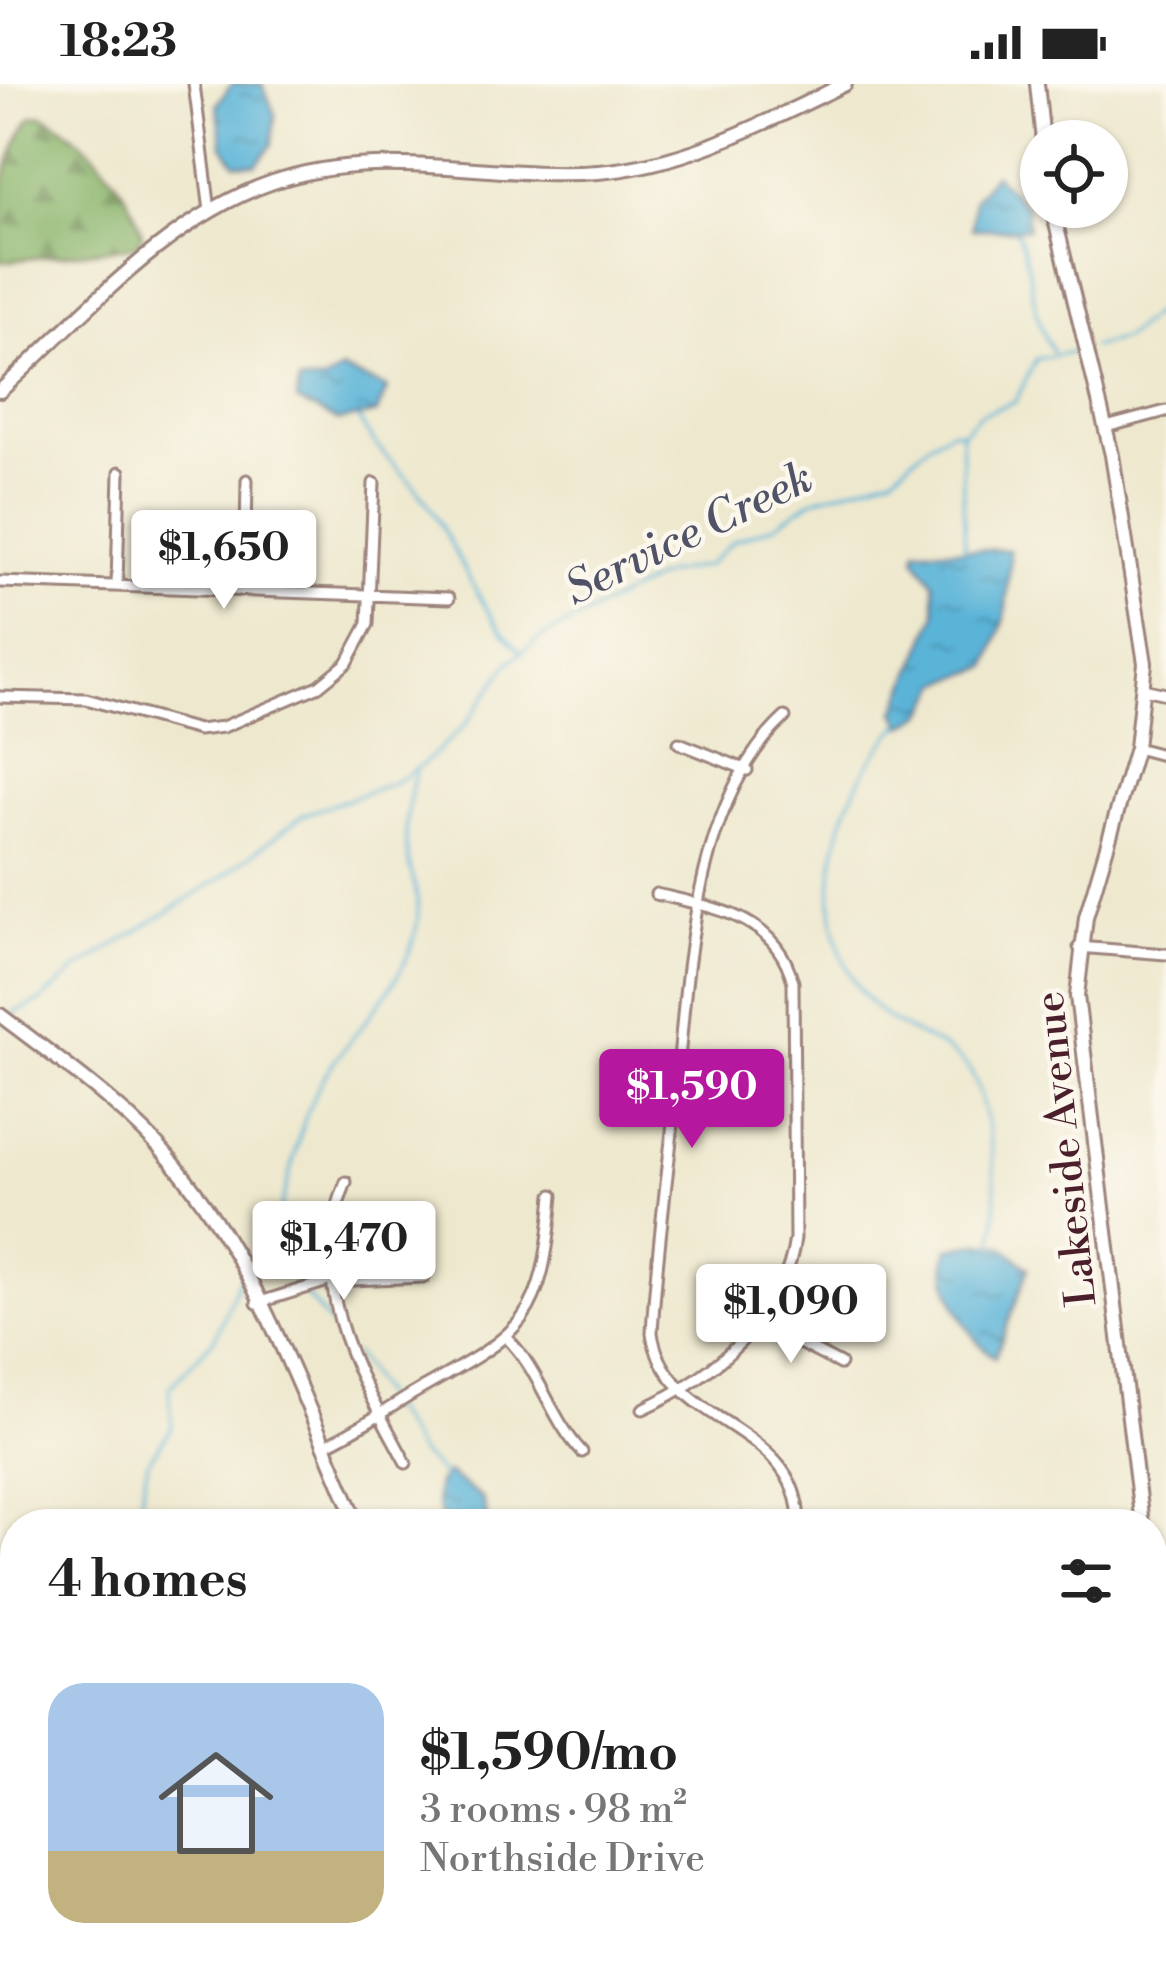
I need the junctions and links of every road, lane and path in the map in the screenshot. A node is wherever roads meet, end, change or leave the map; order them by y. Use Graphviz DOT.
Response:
graph roads {
  1 [pos="194,84"];
  2 [pos="845,84"];
  3 [pos="1037,84"];
  4 [pos="1041,120"];
  5 [pos="210,211"];
  6 [pos="1057,228"];
  7 [pos="0,391"];
  8 [pos="1166,411"];
  9 [pos="1106,427"];
  10 [pos="120,472"];
  11 [pos="247,480"];
  12 [pos="374,483"];
  13 [pos="0,582"];
  14 [pos="117,585"];
  15 [pos="245,590"];
  16 [pos="372,595"];
  17 [pos="449,598"];
  18 [pos="1143,689"];
  19 [pos="1166,694"];
  20 [pos="0,697"];
  21 [pos="785,717"];
  22 [pos="679,743"];
  23 [pos="1136,748"];
  24 [pos="1166,756"];
  25 [pos="748,770"];
  26 [pos="656,895"];
  27 [pos="699,904"];
  28 [pos="1079,947"];
  29 [pos="1166,954"];
  30 [pos="0,1015"];
  31 [pos="346,1182"];
  32 [pos="553,1195"];
  33 [pos="424,1276"];
  34 [pos="328,1281"];
  35 [pos="257,1303"];
  36 [pos="761,1323"];
  37 [pos="507,1338"];
  38 [pos="841,1364"];
  39 [pos="680,1389"];
  40 [pos="643,1409"];
  41 [pos="381,1416"];
  42 [pos="323,1446"];
  43 [pos="582,1452"];
  44 [pos="406,1463"];
  45 [pos="351,1509"];
  46 [pos="797,1509"];
  47 [pos="1140,1509"];
  1 -- 5 [label="street"];
  2 -- 5 [label="street"];
  3 -- 4 [label="street"];
  5 -- 7 [label="street"];
  6 -- 9 [label="street, Lakeside Avenue"];
  8 -- 9 [label="street"];
  9 -- 18 [label="street, Lakeside Avenue"];
  10 -- 14 [label="street"];
  11 -- 15 [label="street"];
  12 -- 16 [label="street"];
  13 -- 14 [label="street"];
  14 -- 15 [label="street"];
  15 -- 16 [label="street"];
  16 -- 17 [label="street"];
  16 -- 20 [label="street"];
  18 -- 19 [label="street"];
  18 -- 23 [label="street, Lakeside Avenue"];
  21 -- 25 [label="street"];
  22 -- 25 [label="street"];
  23 -- 24 [label="street"];
  23 -- 28 [label="street, Lakeside Avenue"];
  25 -- 27 [label="street"];
  26 -- 27 [label="street"];
  27 -- 36 [label="street"];
  27 -- 39 [label="street"];
  28 -- 29 [label="street"];
  28 -- 47 [label="street, Lakeside Avenue"];
  30 -- 35 [label="street"];
  31 -- 34 [label="street"];
  32 -- 37 [label="street"];
  33 -- 34 [label="street"];
  34 -- 35 [label="street"];
  34 -- 41 [label="street"];
  35 -- 42 [label="street"];
  36 -- 38 [label="street"];
  36 -- 39 [label="street"];
  37 -- 41 [label="street"];
  37 -- 43 [label="street"];
  39 -- 40 [label="street"];
  39 -- 46 [label="street"];
  41 -- 42 [label="street"];
  41 -- 44 [label="street"];
  42 -- 45 [label="street"];
}
